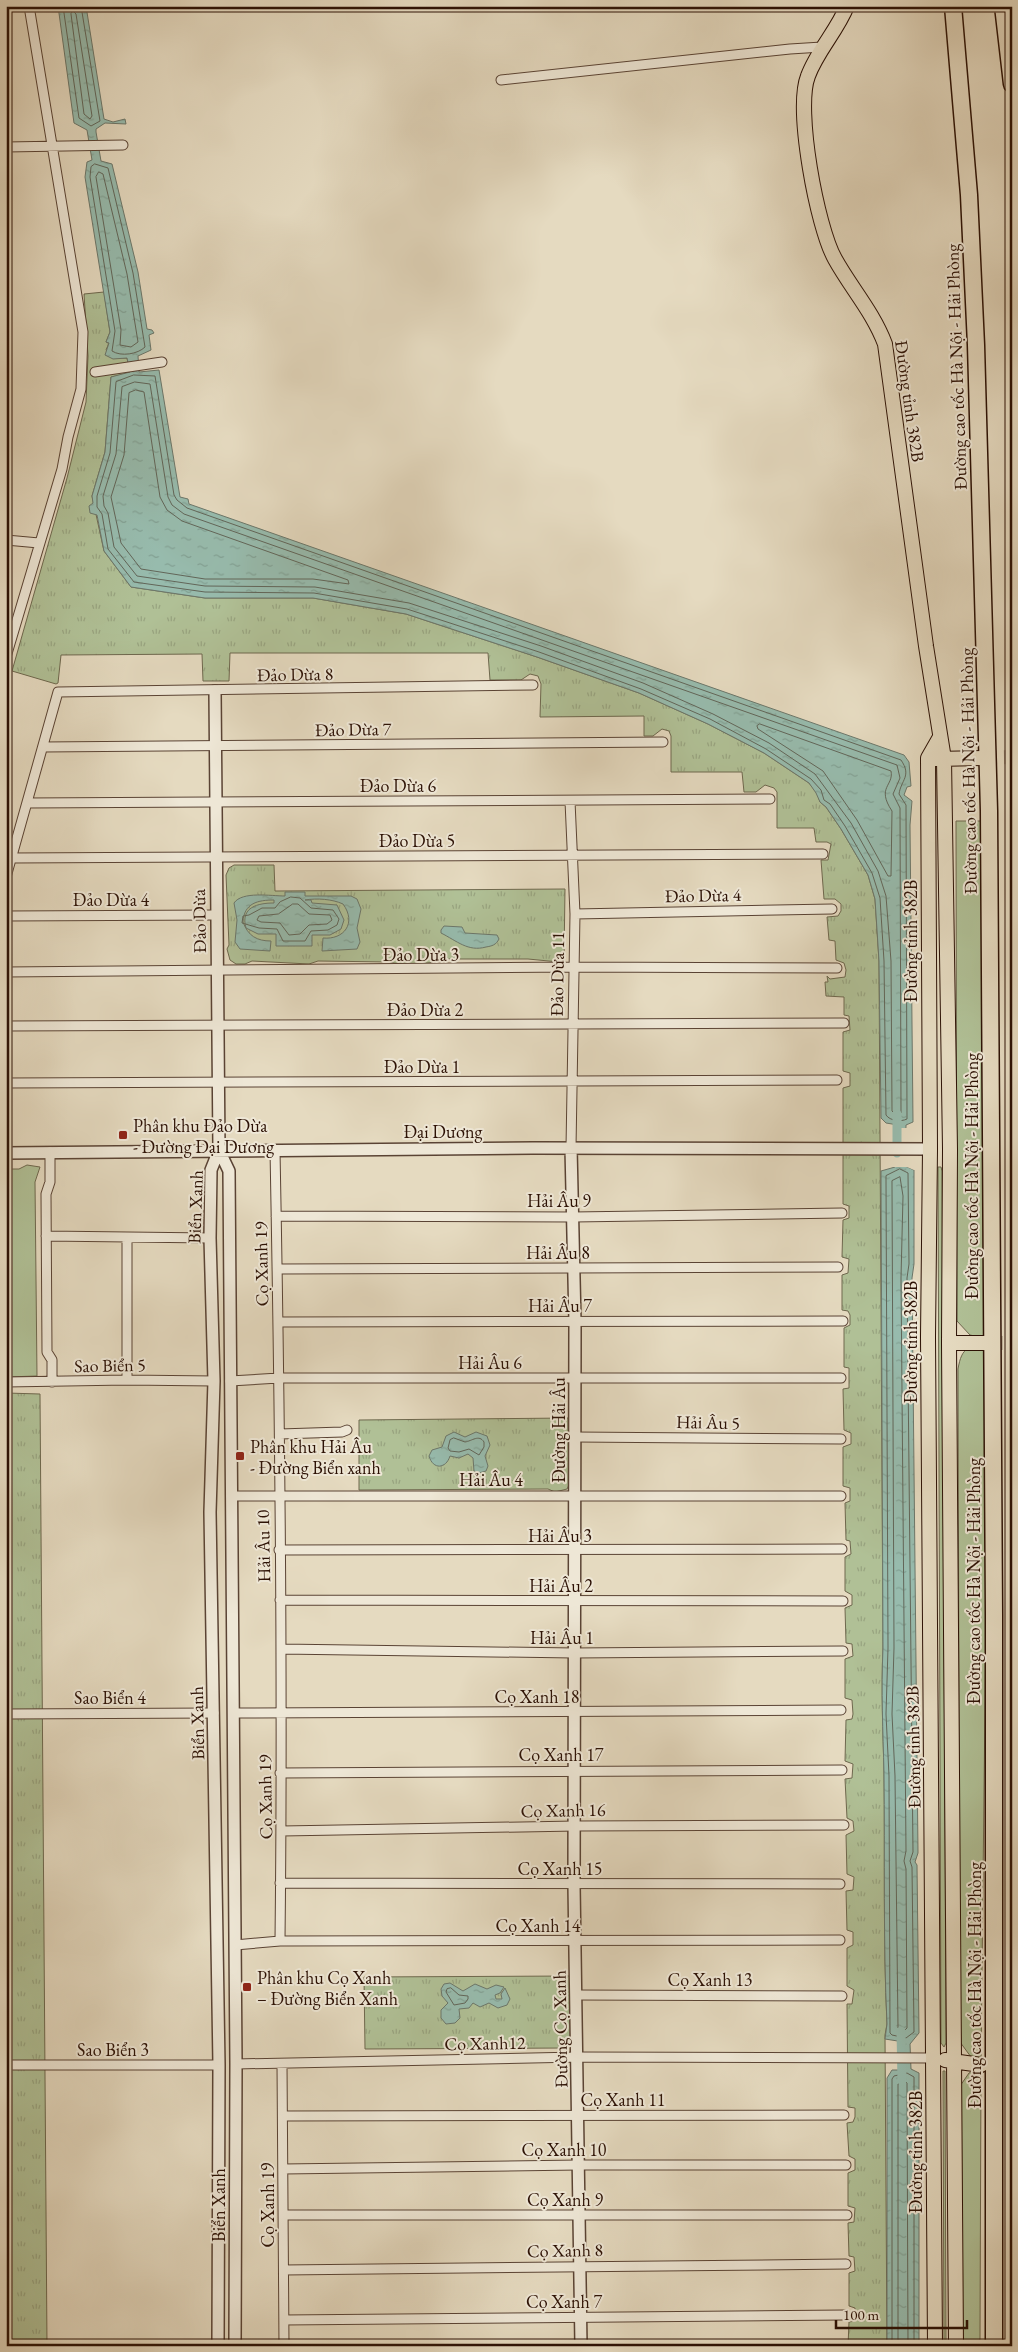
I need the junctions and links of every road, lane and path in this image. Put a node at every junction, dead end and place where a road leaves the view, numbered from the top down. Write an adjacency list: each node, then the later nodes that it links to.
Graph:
1 (29, 6): 10 (street)
2 (847, 6): 5 (main road, Đường tỉnh 382B)
3 (953, 6): 93 (highway, Đường cao tốc Hà Nội - Hải Phòng)
4 (1007, 13): 7 (highway)
5 (822, 47): 6 (street); 18 (main road, Đường tỉnh 382B)
6 (501, 80)
7 (1012, 84)
8 (123, 145): 10 (street)
9 (6, 147): 10 (street)
10 (50, 148): 14 (street)
11 (162, 362): 12 (street)
12 (95, 372)
13 (6, 540): 14 (street)
14 (39, 543): 15 (street)
15 (6, 657)
16 (533, 685): 17 (street, Đảo Dừa 8)
17 (215, 691): 20 (street, Đảo Dừa); 21 (street, Đảo Dừa 8)
18 (940, 737): 22 (main road); 24 (main road, Đường tỉnh 382B)
19 (663, 742): 20 (street, Đảo Dừa 7)
20 (215, 747): 21 (street, Đảo Dừa 7); 27 (street, Đảo Dừa)
21 (43, 748): 28 (street)
22 (928, 758): 24 (main road); 51 (main road, Đường tỉnh 382B)
23 (983, 758): 24 (main road)
24 (944, 759): 52 (main road, Đường tỉnh 382B)
25 (770, 799): 26 (street, Đảo Dừa 6)
26 (570, 800): 27 (street, Đảo Dừa 6); 30 (street, Đảo Dừa 11)
27 (216, 802): 28 (street, Đảo Dừa 6); 31 (street, Đảo Dừa)
28 (27, 803): 32 (street)
29 (823, 854): 30 (street, Đảo Dừa 5)
30 (573, 856): 31 (street, Đảo Dừa 5); 35 (street, Đảo Dừa 11)
31 (216, 857): 32 (street, Đảo Dừa 5); 36 (street, Đảo Dừa)
32 (12, 858): 33 (street)
33 (6, 877)
34 (832, 909): 35 (street, Đảo Dừa 4)
35 (575, 914): 38 (street, Đảo Dừa 11)
36 (216, 915): 37 (street, Đảo Dừa 4); 41 (street, Đảo Dừa)
37 (6, 916)
38 (574, 967): 39 (street, Đảo Dừa 3); 41 (street, Đảo Dừa 3); 44 (street, Đảo Dừa 11)
39 (837, 968)
40 (6, 972): 41 (street, Đảo Dừa 3)
41 (217, 972): 43 (street, Đảo Dừa)
42 (844, 1023): 44 (street, Đảo Dừa 2)
43 (218, 1025): 44 (street, Đảo Dừa 2); 45 (street, Đảo Dừa 2); 49 (street, Đảo Dừa)
44 (572, 1025): 47 (street, Đảo Dừa 11)
45 (6, 1026)
46 (837, 1080): 47 (street, Đảo Dừa 1)
47 (571, 1081): 49 (street, Đảo Dừa 1); 50 (street, Đảo Dừa 11)
48 (6, 1083): 49 (street, Đảo Dừa 1)
49 (218, 1084): 53 (street, Đảo Dừa)
50 (571, 1148): 51 (street, Đại Dương); 54 (street, Đại Dương); 59 (street, Đường Hải Âu)
51 (930, 1149): 52 (main road); 119 (main road, Đường tỉnh 382B)
52 (950, 1149): 70 (main road, Đường tỉnh 382B)
53 (219, 1150): 54 (street, Đại Dương); 55 (street, Đại Dương); 62 (street, Biển Xanh); 78 (street, Biển Xanh)
54 (275, 1150): 58 (street, Cọ Xanh 19)
55 (50, 1152): 56 (street, Đại Dương); 60 (street)
56 (6, 1153)
57 (842, 1212): 59 (street, Hải Âu 9)
58 (276, 1216): 59 (street, Hải Âu 9); 65 (street, Cọ Xanh 19)
59 (573, 1217): 64 (street, Đường Hải Âu)
60 (46, 1236): 61 (street); 77 (street)
61 (127, 1237): 62 (street); 74 (street)
62 (210, 1238): 75 (street, Biển Xanh)
63 (838, 1267): 64 (street, Hải Âu 8)
64 (573, 1268): 65 (street, Hải Âu 8); 68 (street, Đường Hải Âu)
65 (278, 1269): 67 (street, Cọ Xanh 19)
66 (843, 1321): 68 (street, Hải Âu 7)
67 (278, 1322): 68 (street, Hải Âu 7); 71 (street, Cọ Xanh 19)
68 (575, 1322): 72 (street, Đường Hải Âu)
69 (989, 1343): 70 (main road)
70 (949, 1344): 120 (main road, Đường tỉnh 382B)
71 (279, 1378): 72 (street, Hải Âu 6); 78 (street, Hải Âu 6); 80 (street, Hải Âu 10)
72 (575, 1378): 73 (street, Hải Âu 6); 81 (street, Đường Hải Âu)
73 (841, 1378)
74 (127, 1380): 75 (street, Sao Biển 5); 77 (street, Sao Biển 5)
75 (214, 1381): 78 (street); 98 (street, Biển Xanh)
76 (6, 1382): 77 (street, Sao Biển 5)
77 (52, 1382)
78 (230, 1382): 84 (street, Biển Xanh)
79 (347, 1430): 80 (street)
80 (280, 1434): 85 (street, Hải Âu 10)
81 (575, 1437): 82 (street, Hải Âu 5); 83 (street, Đường Hải Âu)
82 (841, 1439)
83 (576, 1495): 85 (street, Hải Âu 4); 86 (street, Hải Âu 4); 89 (street, Đường Hải Âu)
84 (231, 1496): 85 (street, Hải Âu 4); 99 (street, Biển Xanh)
85 (279, 1496): 88 (street, Hải Âu 10)
86 (841, 1496)
87 (842, 1549): 89 (street, Hải Âu 3)
88 (279, 1550): 89 (street, Hải Âu 3); 90 (street, Hải Âu 10)
89 (574, 1551): 92 (street, Đường Hải Âu)
90 (280, 1600): 92 (street, Hải Âu 2); 94 (street, Hải Âu 10)
91 (843, 1601): 92 (street, Hải Âu 2)
92 (575, 1602): 96 (street, Đường Hải Âu)
93 (994, 1615): 147 (highway); 148 (highway, Đường cao tốc Hà Nội - Hải Phòng)
94 (281, 1649): 96 (street, Hải Âu 1); 100 (street, Hải Âu 10)
95 (843, 1651): 96 (street, Hải Âu 1)
96 (574, 1653): 101 (street, Đường Hải Âu)
97 (841, 1710): 101 (street, Cọ Xanh 18)
98 (214, 1713): 99 (street); 102 (street, Sao Biển 4); 124 (street, Biển Xanh)
99 (233, 1713): 100 (street, Cọ Xanh 18); 115 (street, Biển Xanh)
100 (280, 1713): 101 (street, Cọ Xanh 18); 105 (street, Cọ Xanh 19)
101 (574, 1713): 103 (street, Đường Cọ Xanh)
102 (6, 1714)
103 (576, 1770): 104 (street, Cọ Xanh 17); 105 (street, Cọ Xanh 17); 107 (street, Đường Cọ Xanh)
104 (842, 1770)
105 (280, 1773): 108 (street, Cọ Xanh 19)
106 (844, 1825): 107 (street, Cọ Xanh 16)
107 (576, 1826): 108 (street, Cọ Xanh 16); 111 (street, Đường Cọ Xanh)
108 (282, 1831): 109 (street, Cọ Xanh 19)
109 (280, 1883): 111 (street, Cọ Xanh 15); 113 (street, Cọ Xanh 19)
110 (840, 1884): 111 (street, Cọ Xanh 15)
111 (574, 1885): 114 (street, Đường Cọ Xanh)
112 (840, 1940): 114 (street, Cọ Xanh 14)
113 (280, 1941): 114 (street, Cọ Xanh 14); 115 (street, Cọ Xanh 14)
114 (576, 1941): 116 (street, Đường Cọ Xanh)
115 (235, 1945): 121 (street, Biển Xanh)
116 (577, 1995): 117 (street, Cọ Xanh 13); 118 (street, Đường Cọ Xanh)
117 (842, 1996)
118 (578, 2057): 119 (street, Cọ Xanh12); 122 (street, Cọ Xanh12); 126 (street, Đường Cọ Xanh)
119 (934, 2058): 120 (main road); 145 (main road, Đường tỉnh 382B)
120 (953, 2063): 125 (main road); 146 (main road, Đường tỉnh 382B)
121 (236, 2064): 122 (street, Cọ Xanh12); 124 (street); 142 (street, Biển Xanh)
122 (282, 2064): 128 (street, Cọ Xanh 19)
123 (6, 2065): 124 (street, Sao Biển 3)
124 (219, 2065): 141 (street, Biển Xanh)
125 (981, 2065)
126 (578, 2115): 127 (street, Cọ Xanh 11); 128 (street, Cọ Xanh 11); 129 (street, Đường Cọ Xanh)
127 (844, 2115)
128 (283, 2116): 131 (street, Cọ Xanh 19)
129 (579, 2165): 130 (street, Cọ Xanh 10); 131 (street, Cọ Xanh 10); 134 (street, Đường Cọ Xanh)
130 (846, 2165)
131 (283, 2169): 132 (street, Cọ Xanh 19)
132 (283, 2215): 134 (street, Cọ Xanh 9); 137 (street, Cọ Xanh 19)
133 (848, 2215): 134 (street, Cọ Xanh 9)
134 (579, 2216): 136 (street, Đường Cọ Xanh)
135 (846, 2264): 136 (street, Cọ Xanh 8)
136 (580, 2266): 137 (street, Cọ Xanh 8); 139 (street, Đường Cọ Xanh)
137 (284, 2270): 140 (street, Cọ Xanh 19)
138 (844, 2316): 139 (street, Cọ Xanh 7)
139 (581, 2317): 140 (street, Cọ Xanh 7); 144 (street, Đường Cọ Xanh)
140 (284, 2320): 143 (street, Cọ Xanh 19)
141 (218, 2346)
142 (235, 2346)
143 (284, 2346)
144 (581, 2346)
145 (935, 2346)
146 (956, 2346)
147 (985, 2346)
148 (994, 2346)

